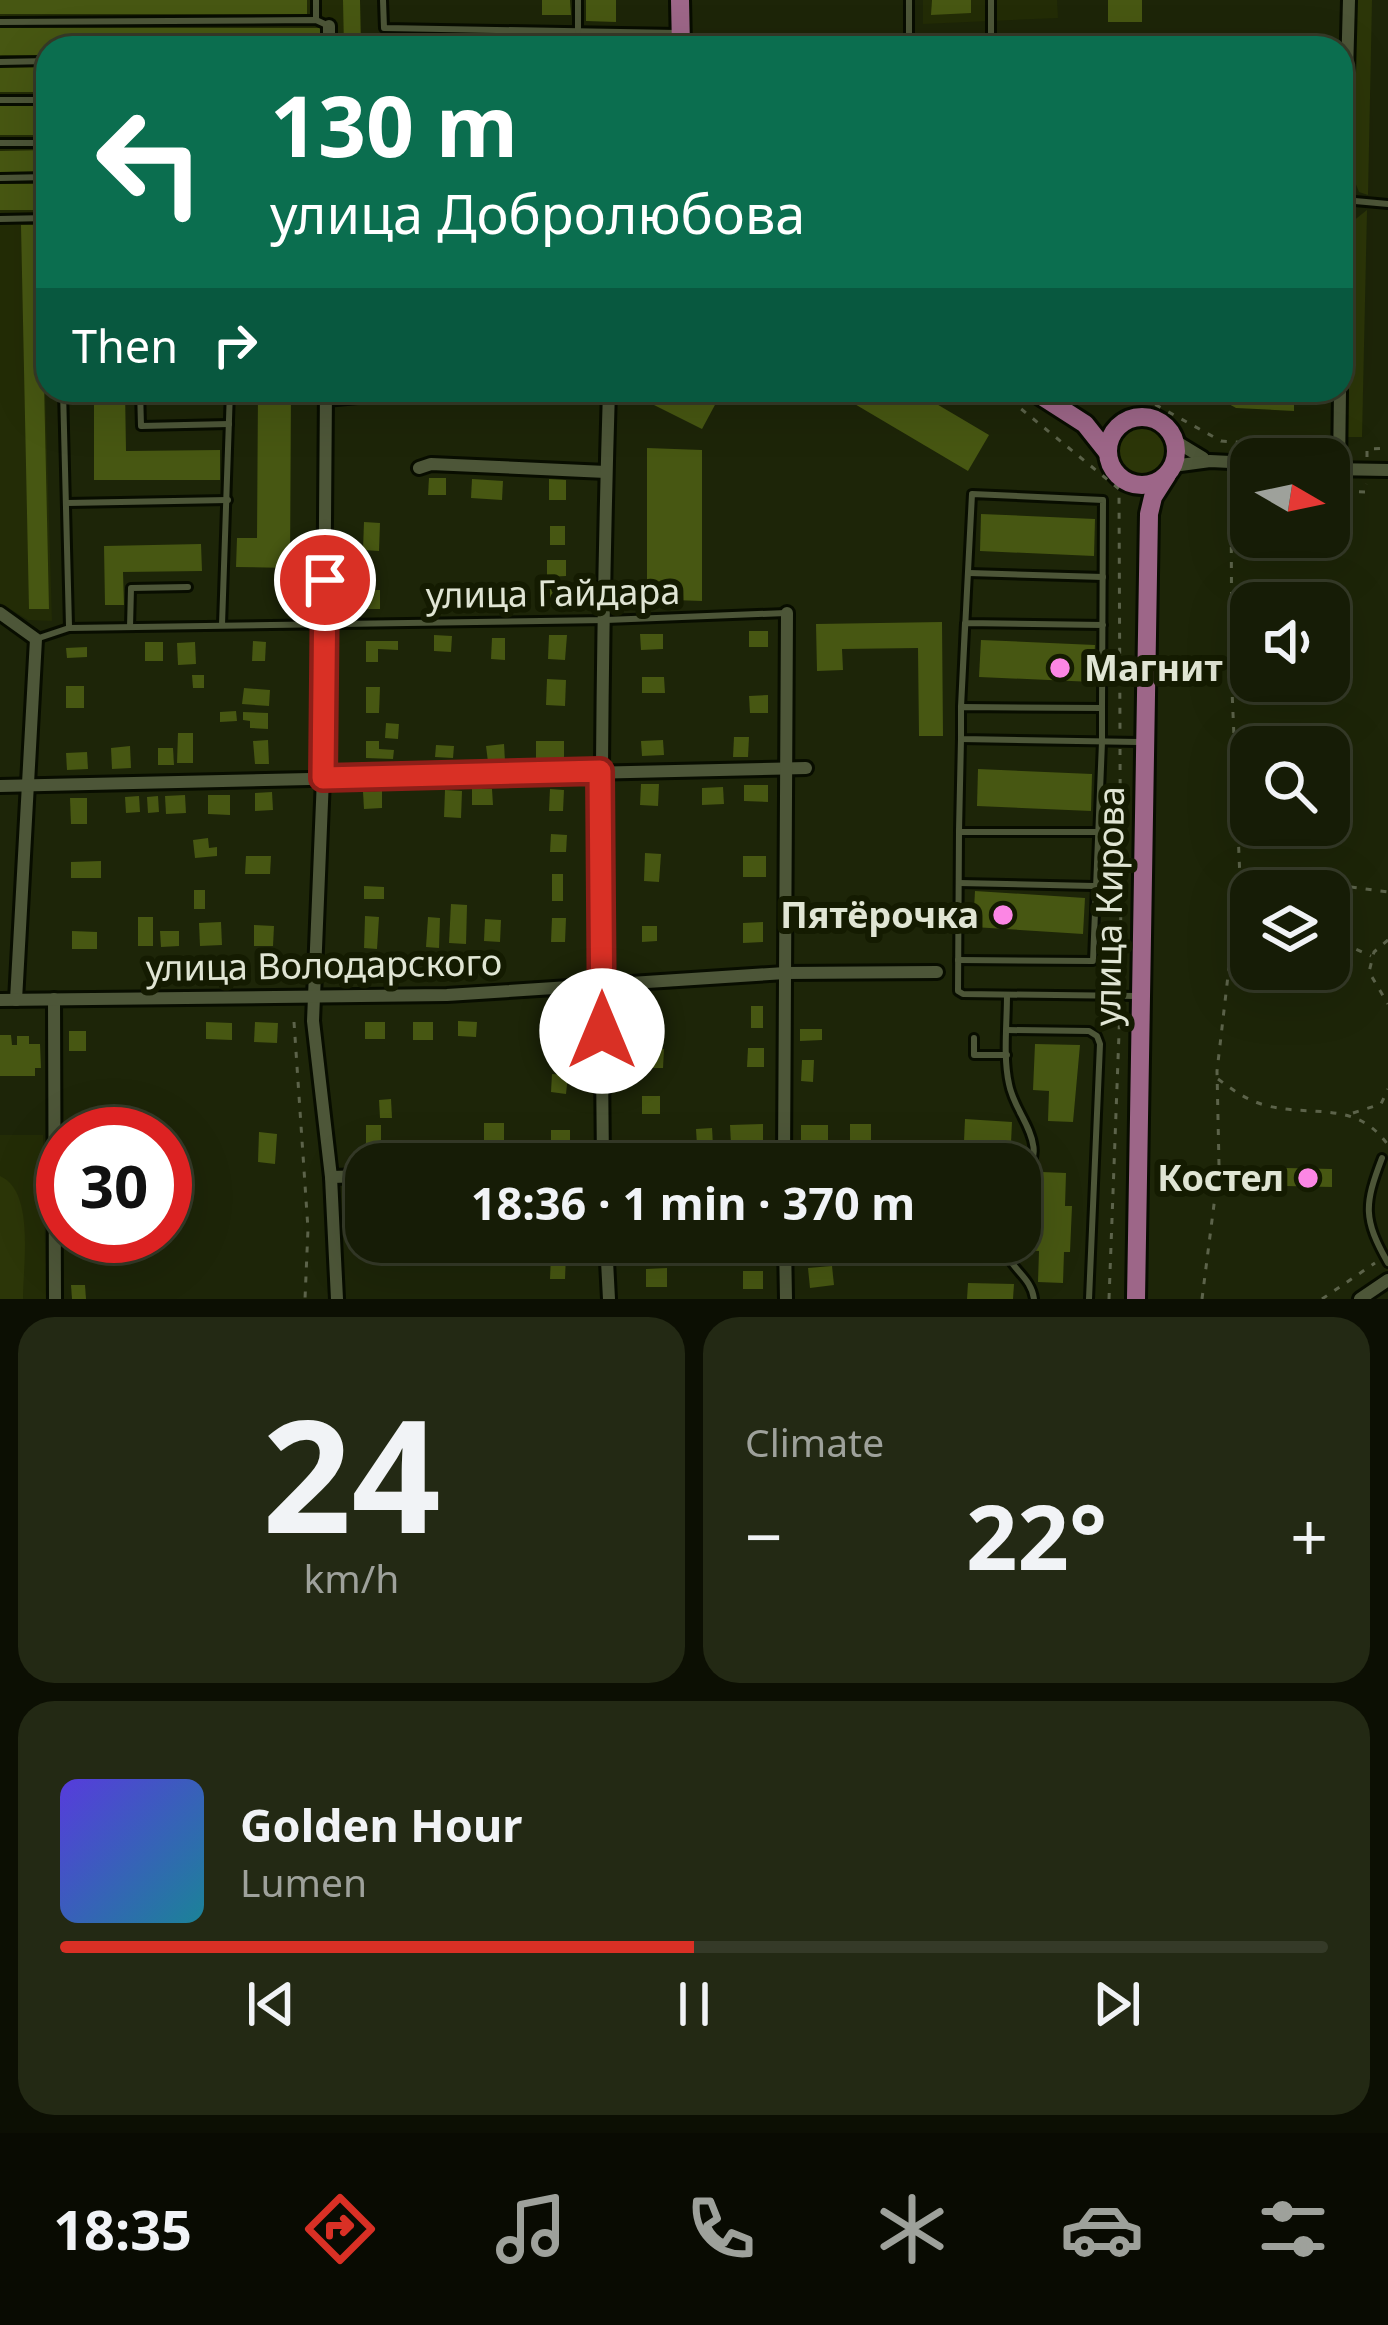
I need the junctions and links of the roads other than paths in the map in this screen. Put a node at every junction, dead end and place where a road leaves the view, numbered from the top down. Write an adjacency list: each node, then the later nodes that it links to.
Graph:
1 (316, 0): 9 (lane)
2 (383, 0): 10 (lane)
3 (578, 0): 10 (lane)
4 (680, 0): 13 (main road)
5 (909, 0): 14 (lane)
6 (991, 0): 15 (lane)
7 (1349, 0): 16 (street)
8 (0, 22): 9 (lane)
9 (322, 23): 11 (street)
10 (578, 30): 12 (lane)
11 (326, 36)
12 (640, 36)
13 (681, 36)
14 (908, 36)
15 (991, 36)
16 (1348, 36)
17 (0, 62): 18 (lane)
18 (36, 62)
19 (0, 100): 20 (lane)
20 (36, 100)
21 (0, 143): 22 (lane)
22 (36, 143)
23 (36, 177): 24 (lane)
24 (0, 178)
25 (1353, 201): 26 (lane)
26 (1388, 204)
27 (0, 218): 28 (lane)
28 (36, 218)
29 (63, 402): 51 (lane)
30 (140, 402): 36 (lane)
31 (230, 402): 36 (lane)
32 (326, 402): 60 (street)
33 (609, 402): 48 (street)
34 (1050, 402): 37 (main road)
35 (1339, 402): 39 (street)
36 (230, 424): 50 (lane)
37 (1084, 424): 38 (main road); 41 (main road)
38 (1121, 424): 40 (main road); 41 (main road)
39 (1336, 438)
40 (1175, 441): 42 (street); 47 (main road)
41 (1108, 453): 49 (main road)
42 (1210, 461): 43 (street); 47 (street)
43 (1230, 462)
44 (418, 468): 48 (street)
45 (1350, 469): 46 (street)
46 (1388, 470)
47 (1170, 471): 49 (main road); 52 (main road)
48 (606, 472): 58 (street)
49 (1133, 484): 52 (main road)
50 (228, 500): 51 (lane); 59 (lane)
51 (67, 503): 63 (lane)
52 (1149, 514): 69 (main road, улица Кирова)
53 (968, 573): 54 (lane); 54 (lane); 65 (lane)
54 (1103, 577): 61 (lane)
55 (188, 587): 62 (lane)
56 (0, 613): 64 (street)
57 (787, 613): 58 (lane, улица Гайдара); 70 (street)
58 (606, 620): 60 (lane, улица Гайдара); 72 (street)
59 (222, 625): 60 (lane, улица Гайдара); 62 (lane, улица Гайдара)
60 (324, 625): 73 (street)
61 (1103, 625): 65 (lane); 66 (lane)
62 (130, 627): 63 (lane, улица Гайдара)
63 (69, 628): 64 (lane, улица Гайдара)
64 (36, 639): 74 (street)
65 (962, 707): 66 (lane); 67 (lane)
66 (1102, 708): 68 (lane)
67 (962, 739): 68 (lane); 76 (lane)
68 (1102, 742): 69 (lane); 77 (lane)
69 (1144, 742): 86 (main road, улица Кирова)
70 (789, 768): 71 (street); 72 (street); 83 (street)
71 (806, 768)
72 (600, 771): 73 (street); 84 (street)
73 (323, 778): 74 (street); 87 (street)
74 (30, 785): 75 (street); 90 (street)
75 (0, 786)
76 (959, 832): 77 (lane); 78 (lane)
77 (1096, 832): 79 (lane)
78 (958, 883): 79 (lane); 80 (lane)
79 (1094, 886): 80 (lane)
80 (958, 960): 82 (lane)
81 (937, 972): 82 (lane); 83 (street, улица Володарского)
82 (958, 972): 85 (lane)
83 (784, 973): 84 (street, улица Володарского); 95 (street)
84 (601, 987): 87 (street, улица Володарского); 94 (street)
85 (1007, 995): 86 (lane); 91 (lane)
86 (1131, 996): 111 (main road, улица Кирова)
87 (315, 998): 88 (street, улица Володарского); 98 (street)
88 (54, 999): 90 (street, улица Володарского); 105 (street)
89 (0, 1000): 90 (street, улица Володарского)
90 (16, 1000)
91 (1007, 1030): 93 (lane); 110 (lane)
92 (974, 1038): 93 (lane)
93 (1008, 1055): 96 (lane)
94 (603, 1143)
95 (784, 1143)
96 (1032, 1143)
97 (1382, 1158): 100 (lane)
98 (331, 1177): 99 (street); 106 (street)
99 (345, 1177)
100 (1386, 1260)
101 (607, 1263): 107 (street)
102 (785, 1263): 108 (street)
103 (1010, 1263): 109 (lane)
104 (1388, 1280): 112 (street)
105 (55, 1299)
106 (337, 1299)
107 (609, 1299)
108 (786, 1299)
109 (1034, 1299)
110 (1089, 1299)
111 (1136, 1299)
112 (1360, 1299)

